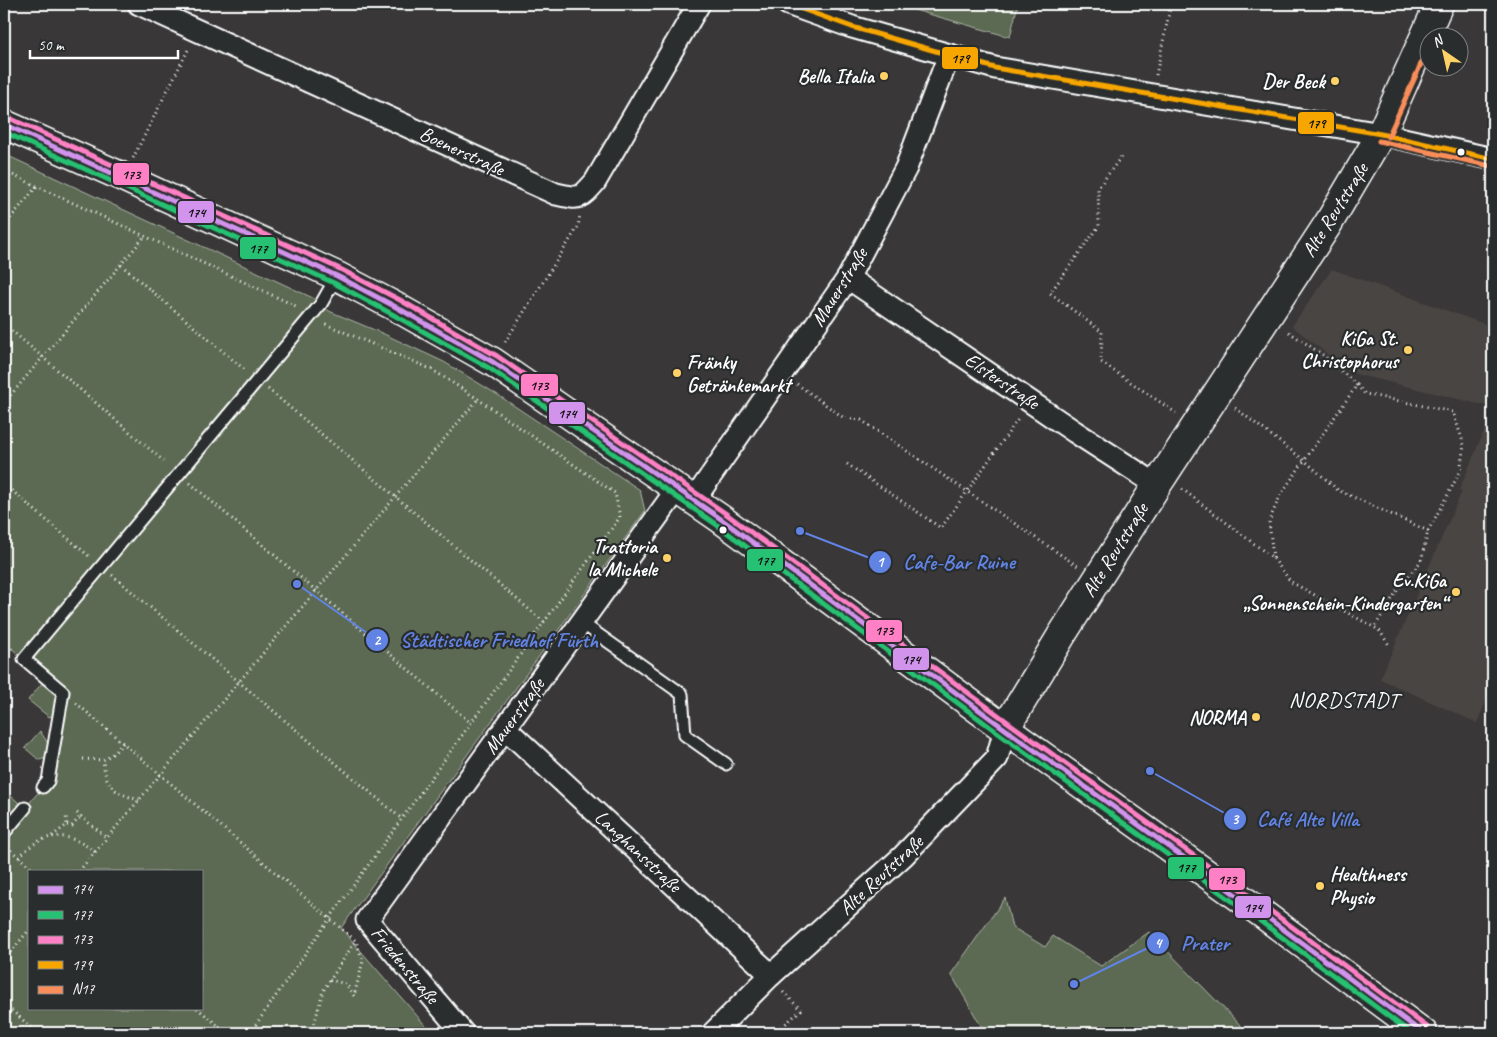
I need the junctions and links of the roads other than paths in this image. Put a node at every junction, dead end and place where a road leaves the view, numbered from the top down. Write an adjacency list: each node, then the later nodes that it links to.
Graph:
1 (139, 4): 2 (street, Boenerstraße)
2 (699, 4)
3 (788, 4): 5 (street)
4 (1439, 4): 7 (main road, Alte Reutstraße)
5 (949, 55): 7 (street); 10 (street, Mauerstraße)
6 (4, 124): 9 (main road)
7 (1381, 134): 8 (street); 11 (main road, Alte Reutstraße)
8 (1493, 159)
9 (337, 276): 12 (main road); 17 (lane)
10 (848, 278): 11 (street, Elsterstraße); 12 (street, Mauerstraße)
11 (1160, 480): 15 (main road, Alte Reutstraße)
12 (686, 494): 13 (street, Mauerstraße); 15 (main road)
13 (582, 622): 14 (street, Mauerstraße); 16 (lane)
14 (505, 728): 20 (street, Mauerstraße); 21 (street, Langhansstraße)
15 (1005, 730): 21 (street, Alte Reutstraße); 24 (main road)
16 (726, 764)
17 (43, 787)
18 (24, 808): 19 (lane)
19 (4, 833)
20 (367, 920): 22 (street, Friedenstraße)
21 (770, 976): 23 (street, Alte Reutstraße)
22 (463, 1033)
23 (713, 1033)
24 (1423, 1033)

